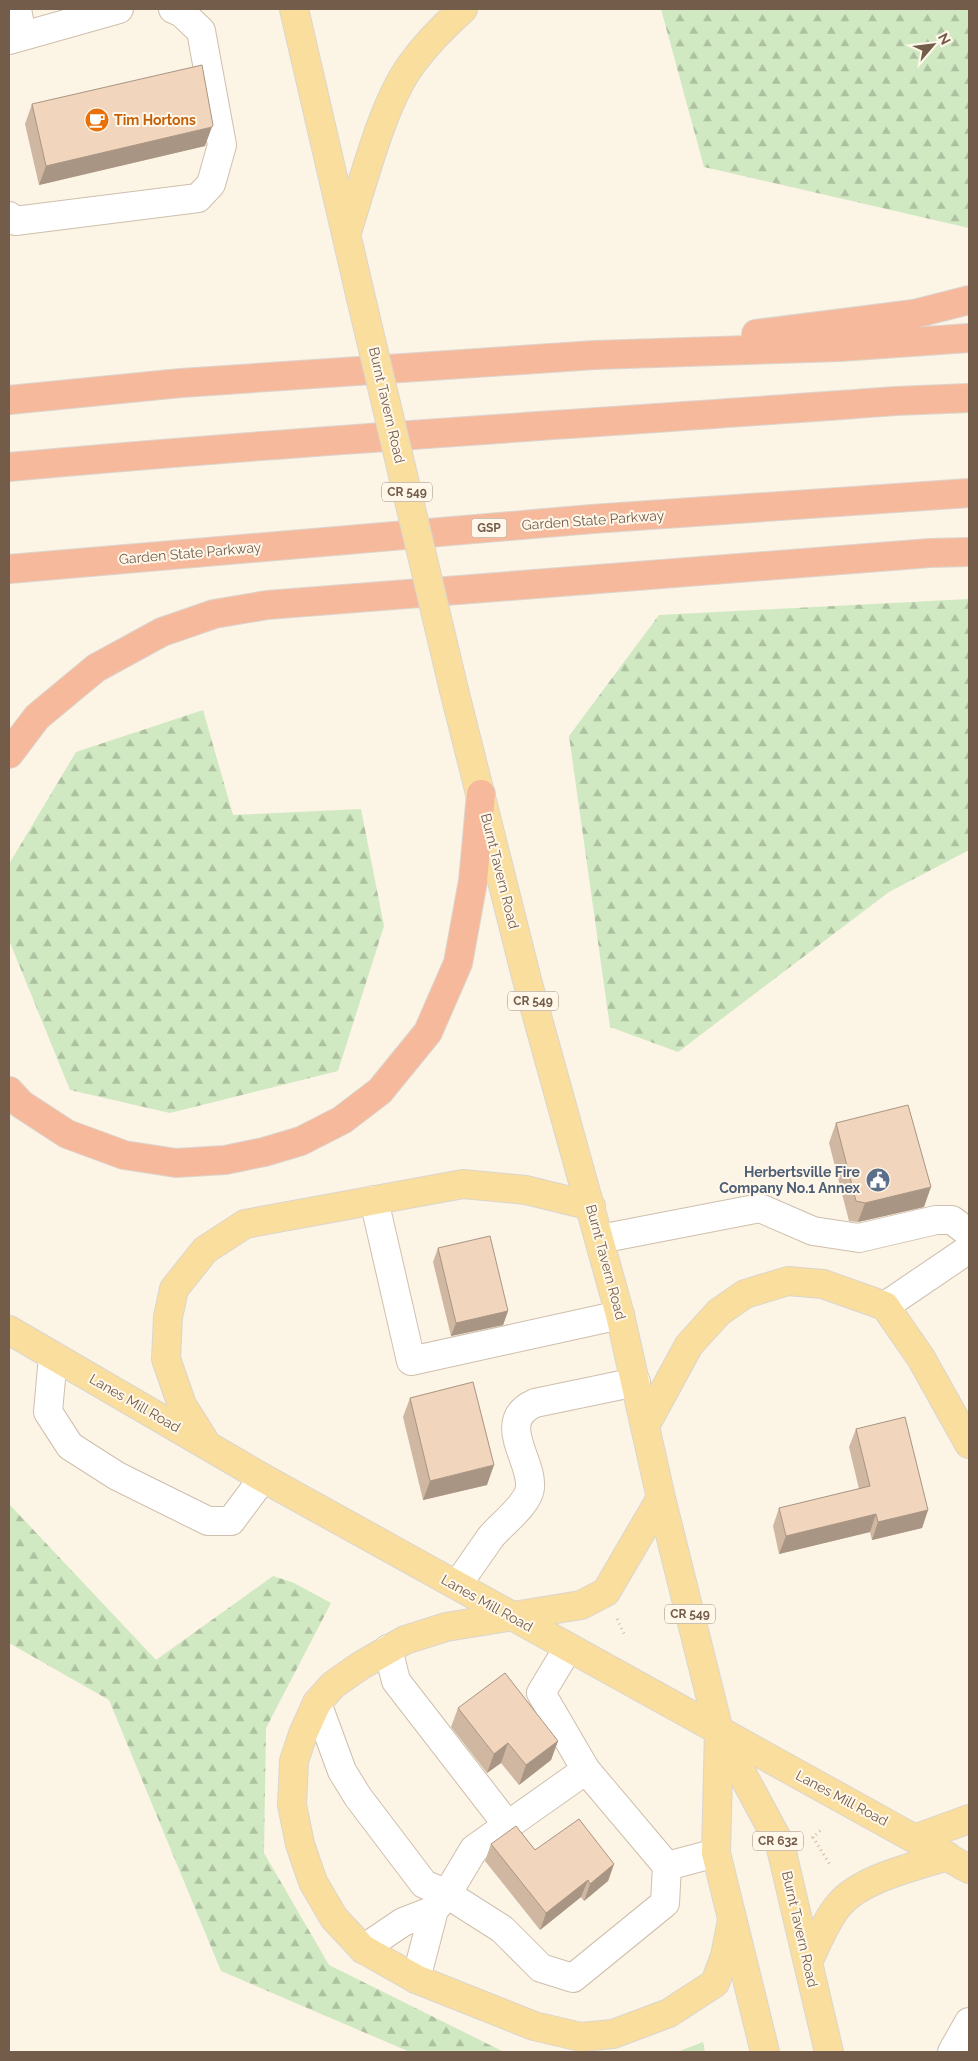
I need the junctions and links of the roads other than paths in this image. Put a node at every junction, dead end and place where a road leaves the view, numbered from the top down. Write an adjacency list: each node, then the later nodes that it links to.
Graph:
1 (17, 9): 7 (lane)
2 (173, 9): 8 (lane)
3 (294, 9): 9 (main road, Burnt Tavern Road / CR 549)
4 (463, 9): 9 (main road)
5 (113, 10): 6 (lane)
6 (63, 17): 7 (lane)
7 (16, 38)
8 (9, 216)
9 (347, 232): 20 (main road, Burnt Tavern Road / CR 549, bridge)
10 (969, 300): 12 (highway)
11 (969, 338): 12 (highway)
12 (595, 355): 14 (highway)
13 (969, 398): 15 (highway)
14 (9, 400)
15 (9, 467)
16 (969, 493): 18 (highway, Garden State Parkway / GSP)
17 (969, 552): 19 (highway)
18 (9, 569)
19 (9, 754)
20 (481, 794): 21 (highway); 23 (main road, Burnt Tavern Road / CR 549)
21 (9, 1091)
22 (374, 1200): 23 (main road); 28 (lane); 33 (main road)
23 (591, 1206): 25 (main road, Burnt Tavern Road / CR 549)
24 (969, 1233): 25 (lane)
25 (600, 1239): 28 (main road, Burnt Tavern Road / CR 549)
26 (969, 1249): 27 (lane)
27 (885, 1306): 32 (main road); 34 (main road)
28 (620, 1315): 31 (main road, Burnt Tavern Road / CR 549)
29 (9, 1330): 30 (main road, Lanes Mill Road)
30 (53, 1356): 33 (main road, Lanes Mill Road); 35 (lane)
31 (636, 1382): 32 (main road, Burnt Tavern Road / CR 549); 37 (lane)
32 (646, 1424): 36 (main road, Burnt Tavern Road / CR 549)
33 (206, 1444): 35 (main road, Lanes Mill Road)
34 (969, 1444)
35 (263, 1478): 37 (main road, Lanes Mill Road)
36 (661, 1498): 38 (main road); 42 (main road, Burnt Tavern Road / CR 549)
37 (457, 1585): 38 (main road, Lanes Mill Road)
38 (512, 1616): 39 (main road, Lanes Mill Road); 40 (main road, CR 549)
39 (568, 1648): 42 (main road, Lanes Mill Road); 43 (lane)
40 (388, 1649): 41 (main road, CR 549); 45 (lane)
41 (317, 1703): 50 (lane); 52 (main road, CR 549)
42 (719, 1731): 46 (main road, Lanes Mill Road); 47 (main road, Burnt Tavern Road / CR 549); 53 (main road, Burnt Tavern Road / CR 632)
43 (586, 1770): 45 (lane); 49 (lane)
44 (969, 1819): 46 (main road)
45 (509, 1826): 50 (lane)
46 (916, 1838): 48 (main road, Lanes Mill Road)
47 (716, 1853): 49 (lane); 51 (main road, Burnt Tavern Road / CR 549)
48 (958, 1863): 53 (main road)
49 (667, 1866): 50 (lane)
50 (440, 1902): 52 (lane); 54 (lane)
51 (732, 1920): 54 (main road, CR 549); 56 (main road, Burnt Tavern Road)
52 (363, 1949): 54 (main road, CR 549)
53 (808, 1962): 57 (main road, Burnt Tavern Road / CR 632)
54 (416, 1979)
55 (969, 2022): 58 (lane)
56 (765, 2052)
57 (829, 2052)
58 (952, 2052)

